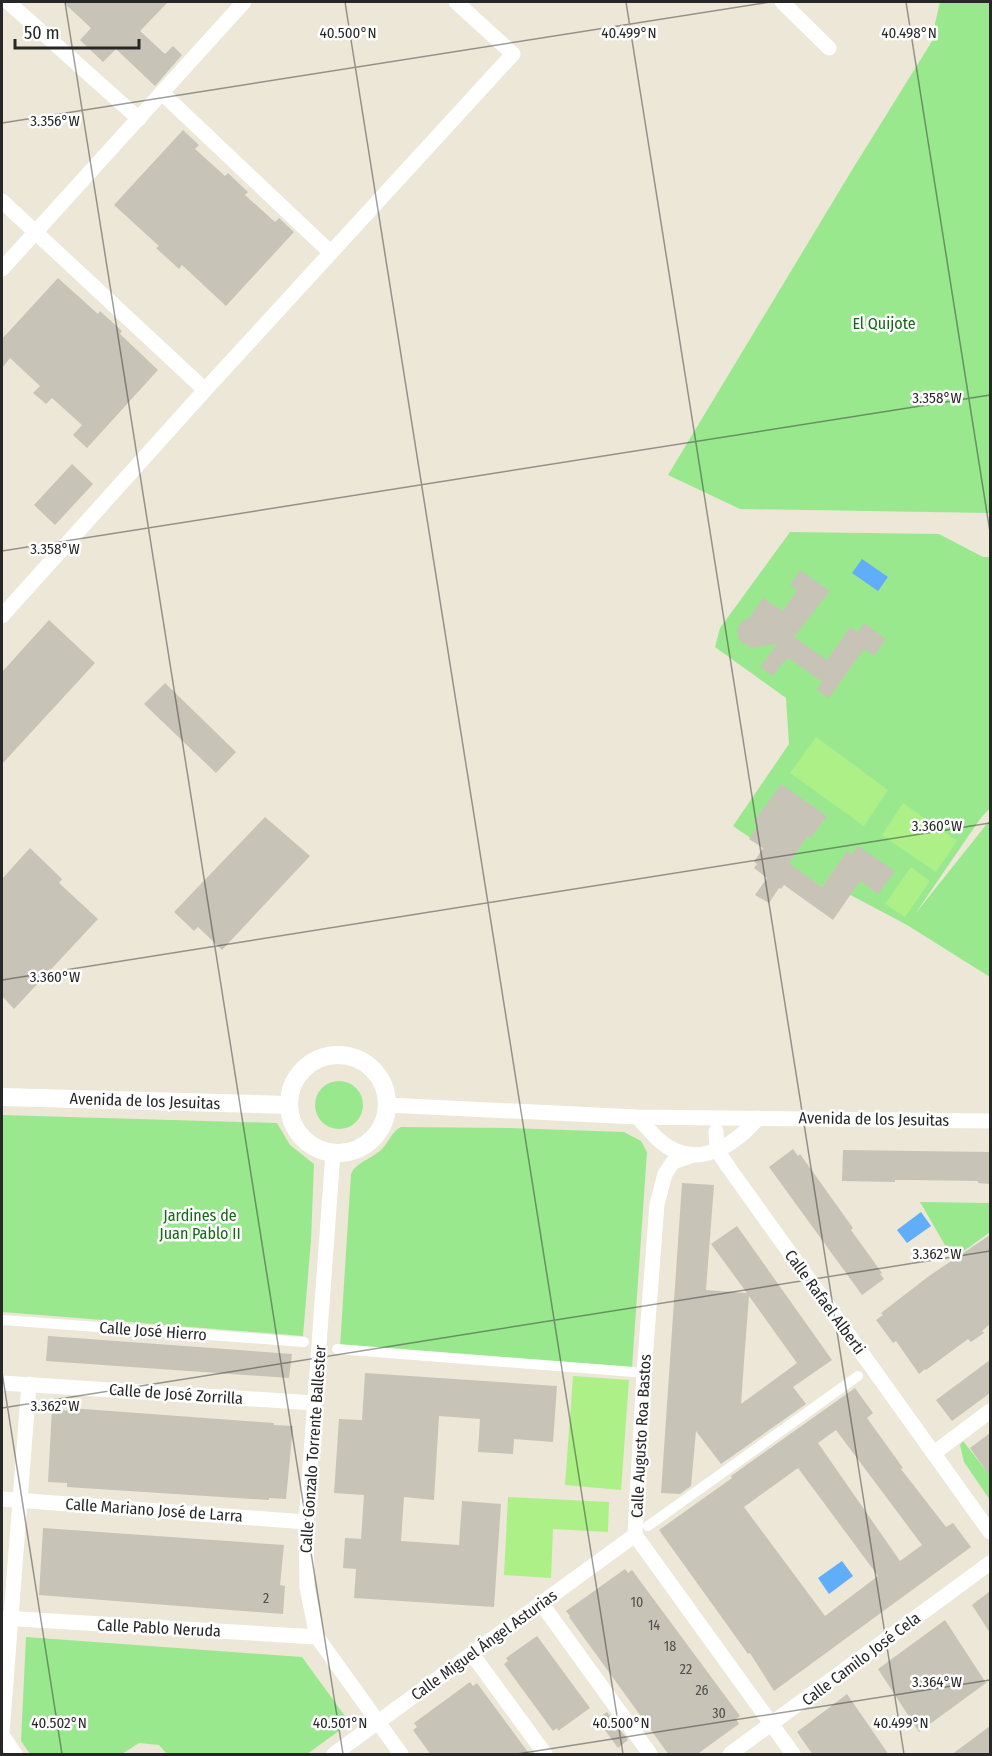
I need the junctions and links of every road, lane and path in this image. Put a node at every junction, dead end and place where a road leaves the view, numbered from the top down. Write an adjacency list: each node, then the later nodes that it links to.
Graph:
1 (8, 2): 7 (street)
2 (244, 2): 6 (street)
3 (456, 2): 10 (street)
4 (782, 2): 5 (street)
5 (828, 48)
6 (162, 93): 7 (street); 10 (street)
7 (139, 119): 9 (street)
8 (2, 201): 9 (street)
9 (35, 232): 11 (street); 12 (street)
10 (331, 253): 12 (street)
11 (2, 269)
12 (205, 390): 13 (street)
13 (2, 616)
14 (2, 1097): 15 (street, Avenida de los Jesuitas)
15 (289, 1105): 16 (street); 21 (street)
16 (387, 1105): 17 (street, Avenida de los Jesuitas); 21 (street)
17 (637, 1117): 20 (street, Avenida de los Jesuitas); 22 (street)
18 (758, 1118): 19 (street, Avenida de los Jesuitas); 20 (street, Avenida de los Jesuitas); 22 (street)
19 (990, 1121)
20 (717, 1124): 22 (street)
21 (333, 1153): 30 (street, Calle Gonzalo Torrente Ballester)
22 (705, 1153): 32 (street, Calle Rafael Alberti); 36 (street, Calle Augusto Roa Bastos)
23 (2, 1320): 24 (street, Calle José Hierro)
24 (304, 1342)
25 (337, 1349): 26 (street)
26 (634, 1372)
27 (858, 1376): 36 (street, Calle Miguel Ángel Asturias)
28 (2, 1383): 29 (street, Calle de José Zorrilla)
29 (29, 1384): 30 (street, Calle de José Zorrilla); 34 (street)
30 (315, 1403): 35 (street, Calle Gonzalo Torrente Ballester)
31 (990, 1411): 32 (street)
32 (934, 1453): 37 (street, Calle Rafael Alberti)
33 (2, 1499): 34 (street, Calle Mariano José de Larra)
34 (19, 1500): 35 (street, Calle Mariano José de Larra); 40 (street)
35 (306, 1522): 41 (street, Calle Gonzalo Torrente Ballester)
36 (641, 1531): 39 (street, Calle Miguel Ángel Asturias); 44 (street, Calle Augusto Roa Bastos)
37 (990, 1532)
38 (990, 1563): 44 (street, Calle Camilo José Cela)
39 (541, 1603): 42 (street, Calle Miguel Ángel Asturias); 50 (street)
40 (6, 1618): 41 (street, Calle Pablo Neruda); 45 (street)
41 (317, 1637): 43 (street, Calle Gonzalo Torrente Ballester)
42 (472, 1654): 43 (street, Calle Miguel Ángel Asturias); 49 (street)
43 (378, 1722): 47 (street, Calle Miguel Ángel Asturias); 48 (street, Calle Gonzalo Torrente Ballester)
44 (772, 1725): 51 (street, Calle Camilo José Cela); 52 (street, Calle Augusto Roa Bastos)
45 (2, 1734): 46 (street)
46 (15, 1755)
47 (334, 1755)
48 (401, 1755)
49 (545, 1755)
50 (650, 1755)
51 (730, 1755)
52 (793, 1755)

